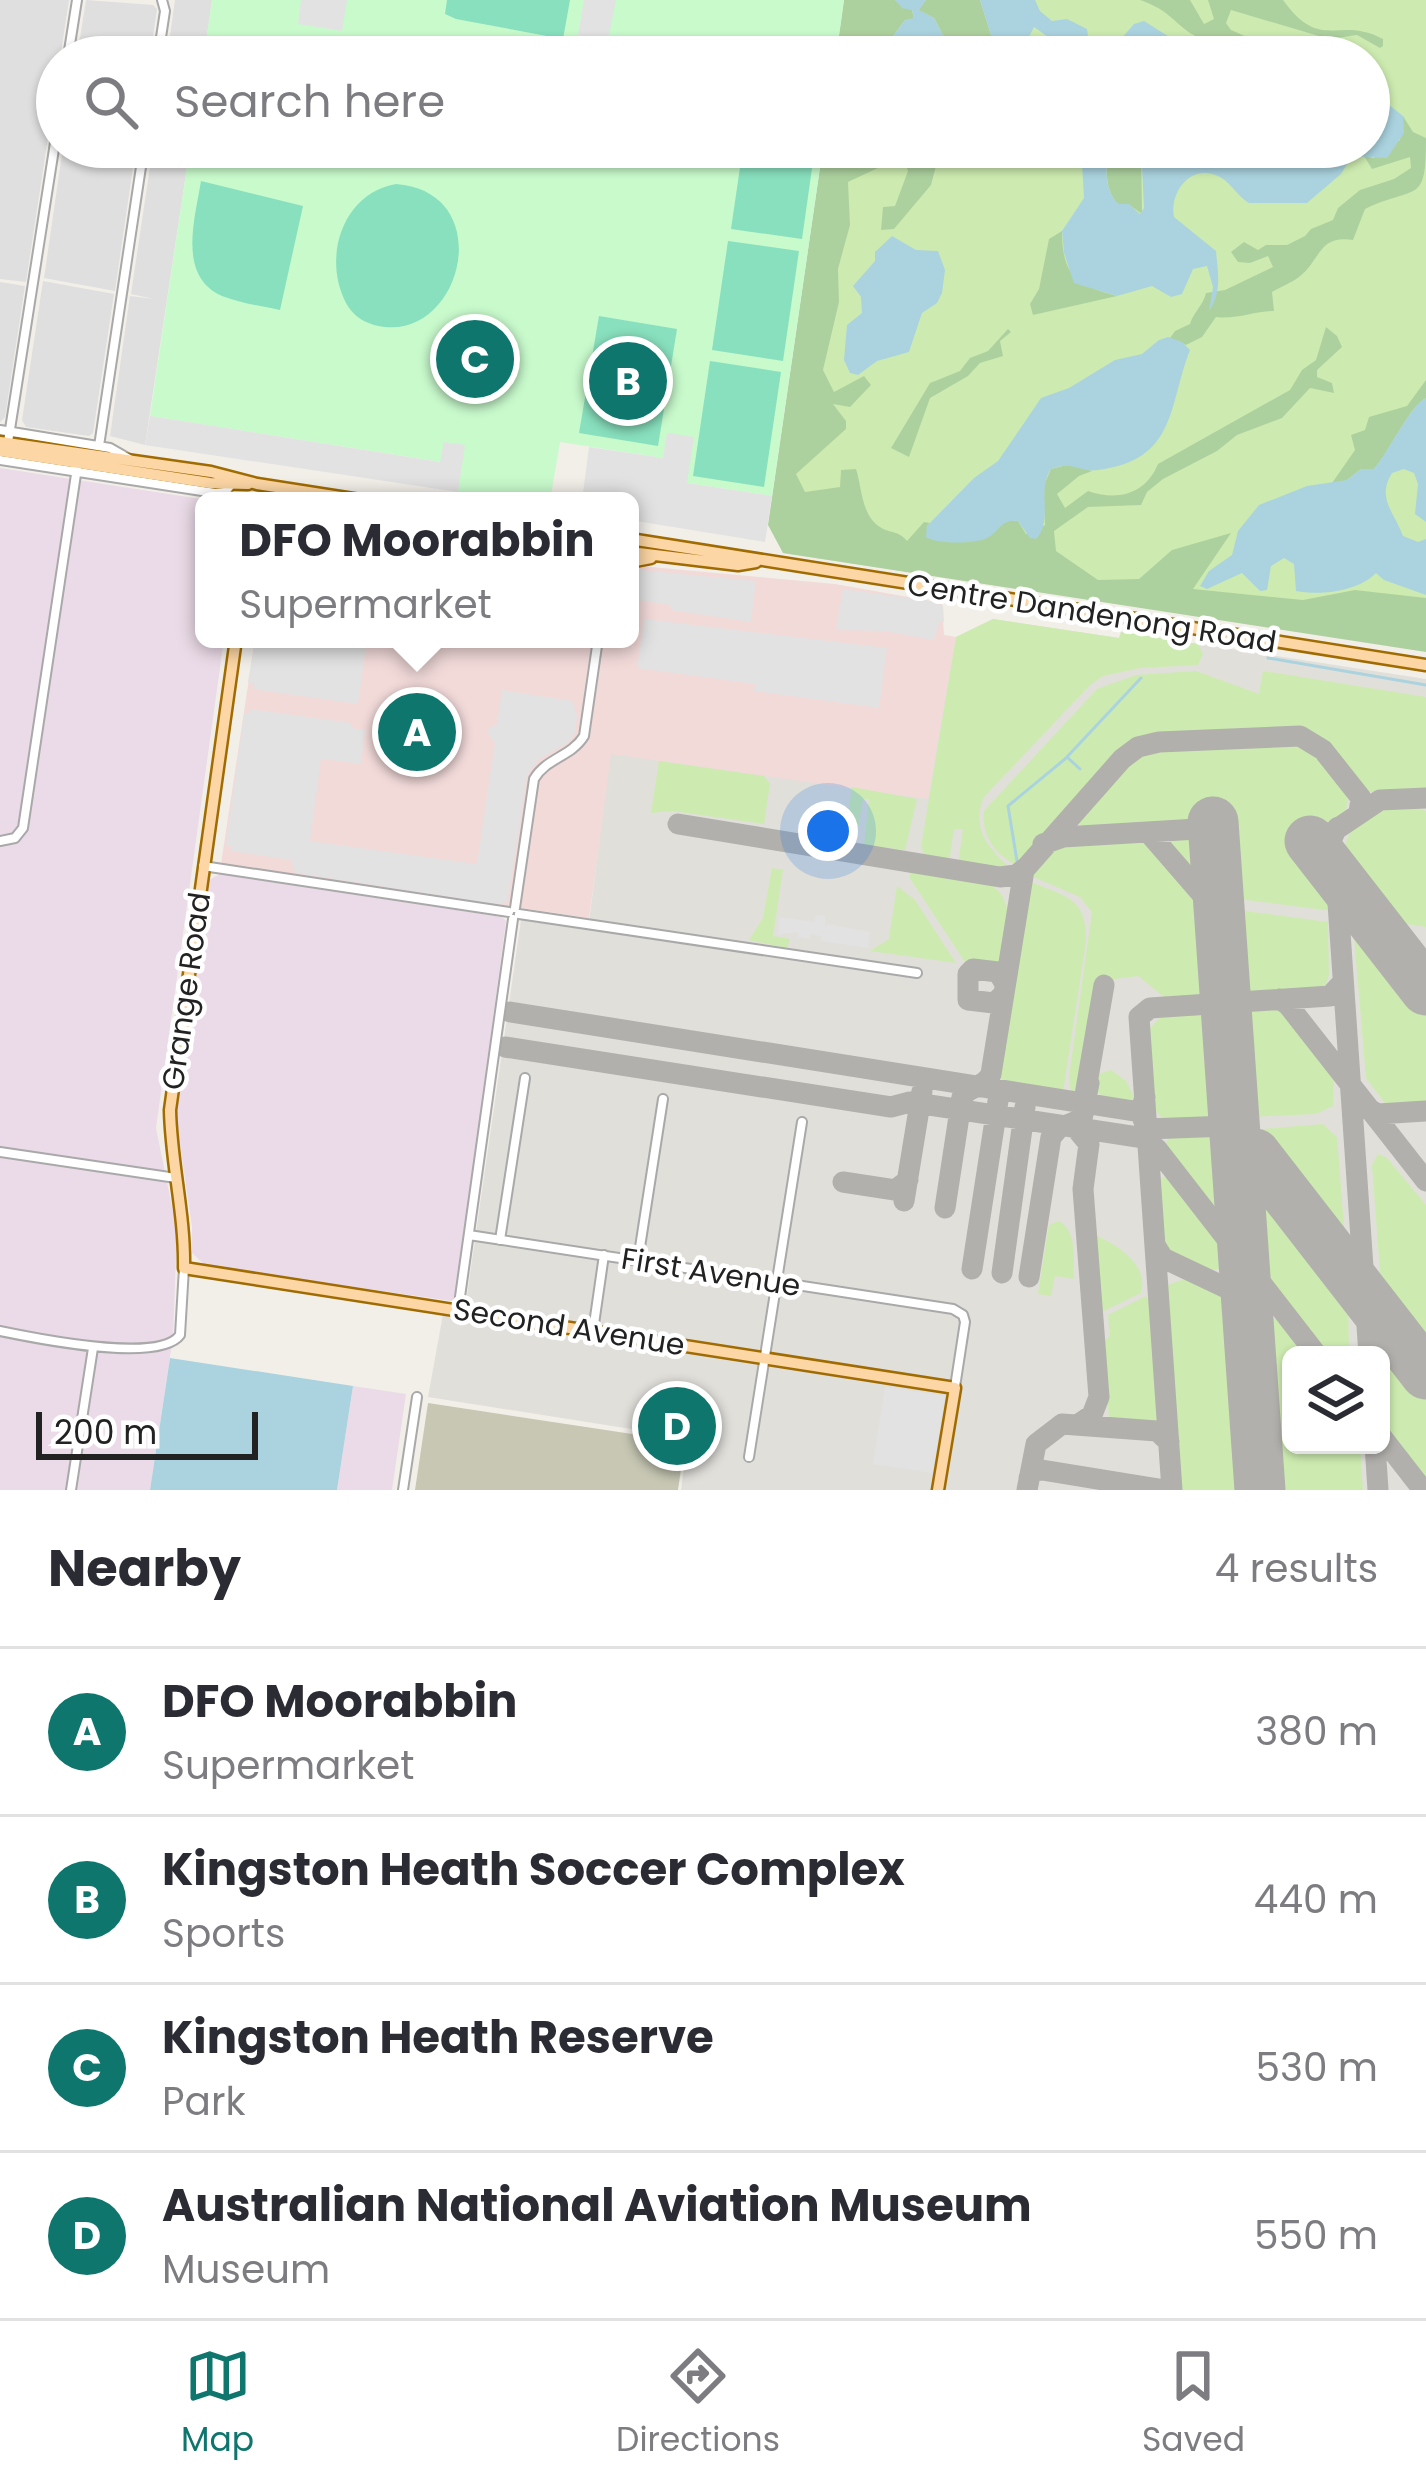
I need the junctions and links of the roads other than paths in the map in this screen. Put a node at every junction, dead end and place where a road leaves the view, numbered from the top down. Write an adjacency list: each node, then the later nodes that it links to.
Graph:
1 (76, 0): 3 (street)
2 (162, 0): 4 (street)
3 (71, 36)
4 (161, 36)
5 (50, 168): 7 (street)
6 (141, 168): 8 (street)
7 (3, 443): 8 (street); 10 (main road); 10 (street)
8 (99, 446): 9 (street)
9 (132, 462): 10 (main road); 11 (main road)
10 (78, 463): 11 (main road); 22 (street)
11 (257, 484): 12 (main road); 13 (main road)
12 (256, 492)
13 (308, 492)
14 (639, 540): 18 (main road, Centre Dandenong Road)
15 (639, 553): 16 (main road, Centre Dandenong Road)
16 (660, 556): 17 (main road); 18 (main road, Centre Dandenong Road)
17 (639, 560)
18 (759, 562): 21 (main road, Centre Dandenong Road)
19 (235, 648): 23 (main road, Grange Road)
20 (597, 648): 24 (street)
21 (1426, 665)
22 (0, 841)
23 (203, 866): 24 (street); 30 (main road, Grange Road)
24 (514, 913): 25 (street); 31 (street)
25 (917, 973)
26 (525, 1078): 32 (street)
27 (663, 1099): 34 (street)
28 (802, 1122): 36 (street)
29 (0, 1152): 30 (street)
30 (176, 1178): 35 (main road, Grange Road)
31 (470, 1235): 32 (street, First Avenue); 37 (street)
32 (500, 1240): 33 (street, First Avenue)
33 (604, 1255): 34 (street, First Avenue); 39 (street)
34 (638, 1260): 36 (street, First Avenue)
35 (184, 1268): 37 (main road, Second Avenue); 40 (street, Grange Road)
36 (774, 1282): 41 (street); 42 (street, First Avenue)
37 (458, 1310): 39 (main road, Second Avenue)
38 (0, 1331): 40 (street)
39 (593, 1331): 41 (main road, Second Avenue)
40 (93, 1348): 45 (street)
41 (764, 1357): 42 (main road, Second Avenue); 44 (street)
42 (955, 1388): 47 (main road)
43 (417, 1397): 46 (street)
44 (749, 1457)
45 (70, 1490)
46 (404, 1490)
47 (938, 1490)

